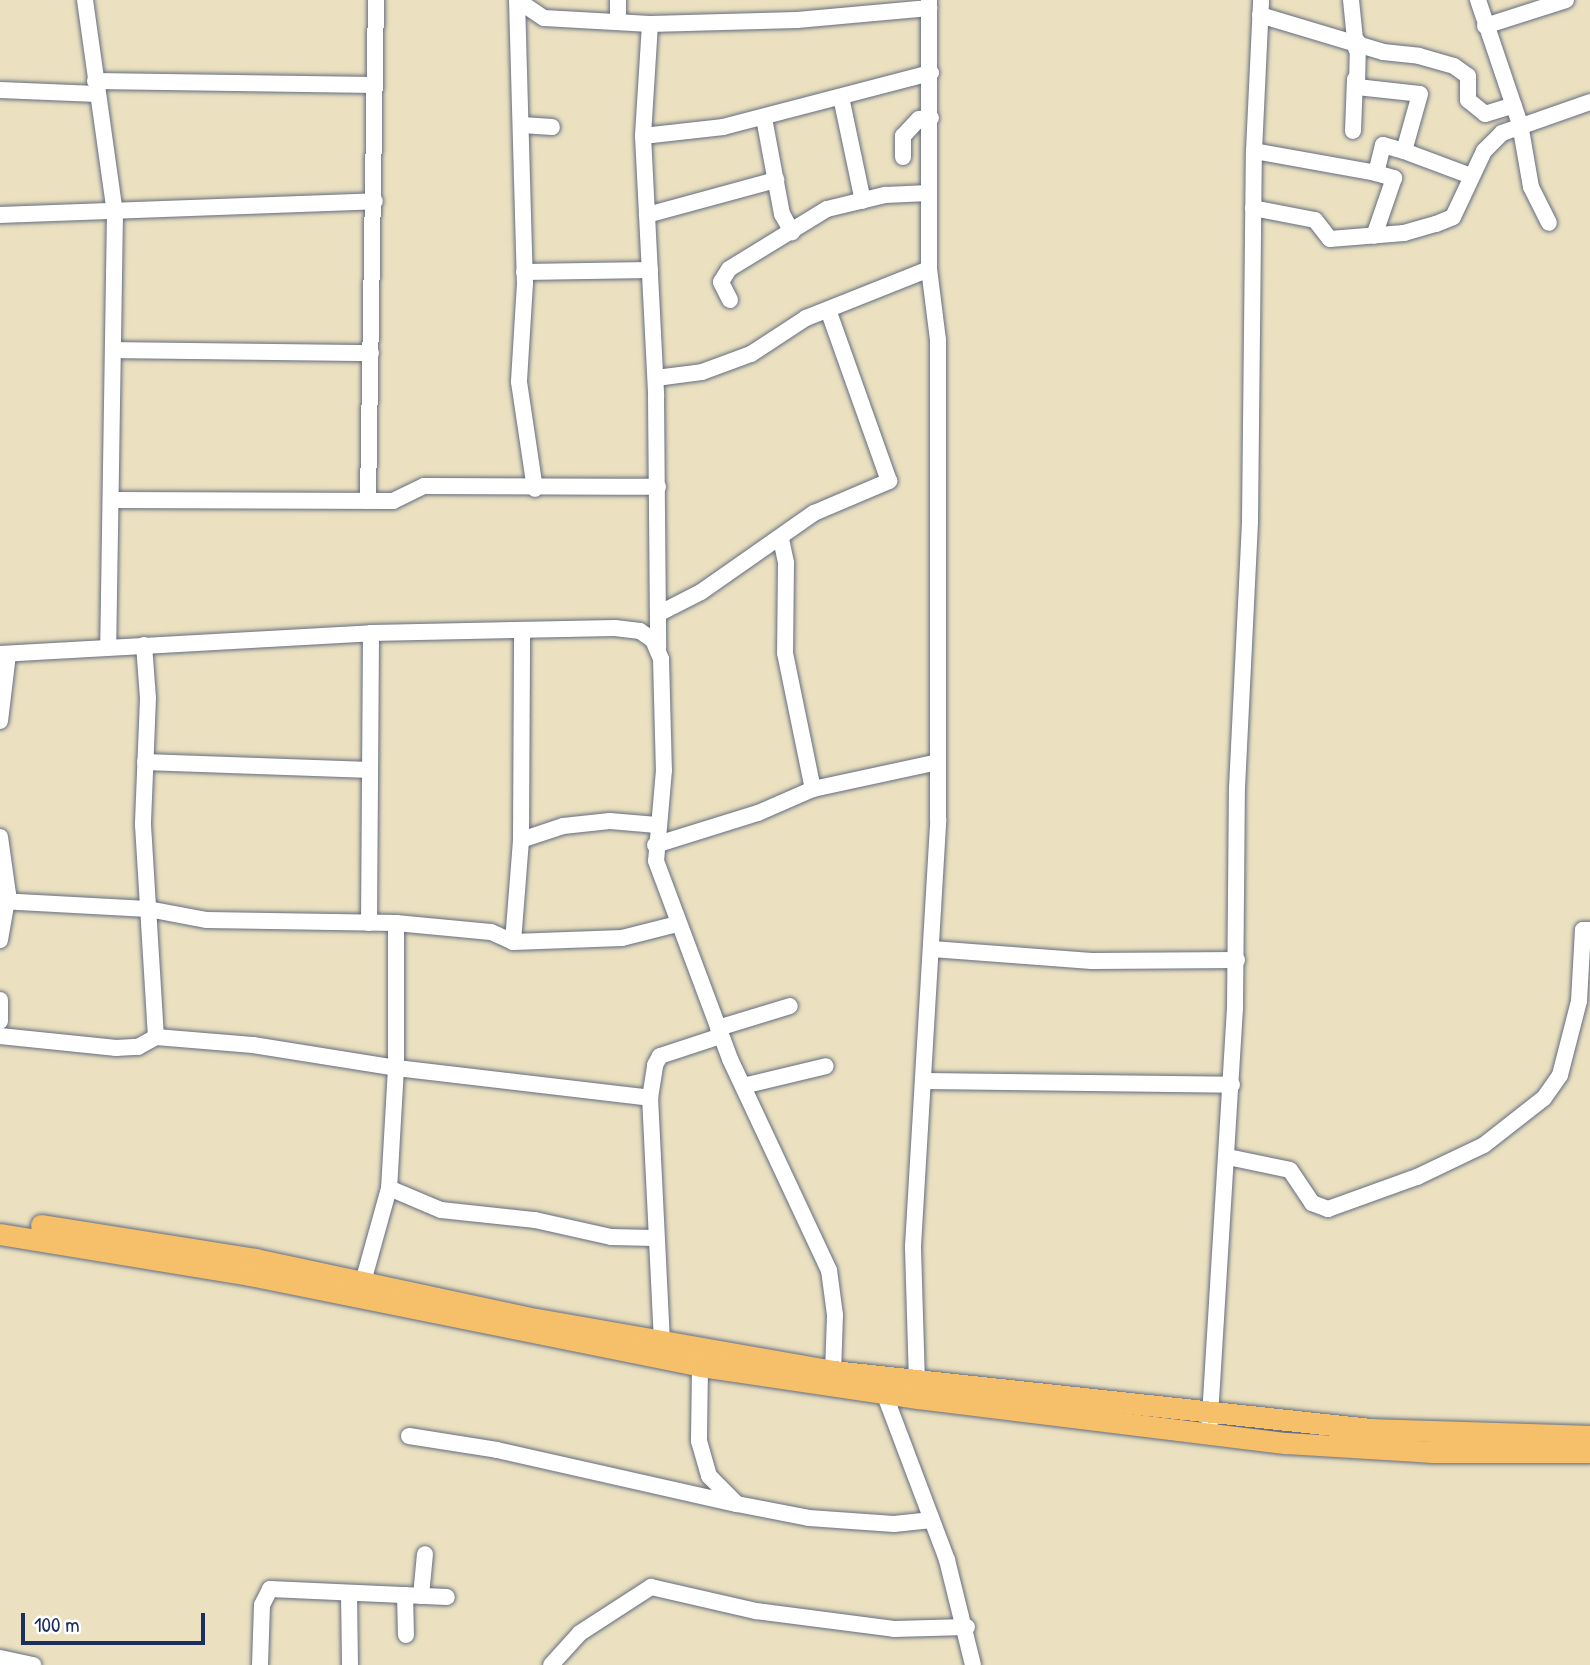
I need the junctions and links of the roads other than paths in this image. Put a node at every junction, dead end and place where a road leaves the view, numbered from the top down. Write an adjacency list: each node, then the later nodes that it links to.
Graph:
1 (85, 0): 16 (street)
2 (376, 0): 15 (street)
3 (517, 0): 10 (street); 24 (street)
4 (618, 0): 10 (street)
5 (1351, 0): 13 (street)
6 (1478, 0): 12 (street)
7 (1566, 0): 12 (street)
8 (929, 4): 11 (street); 14 (street)
9 (1261, 7): 13 (street); 28 (street)
10 (618, 20): 11 (street)
11 (650, 24): 27 (street)
12 (1485, 26): 20 (street)
13 (1357, 42): 20 (street); 26 (street); 29 (street)
14 (932, 73): 18 (street); 22 (street)
15 (374, 85): 16 (street); 35 (street)
16 (96, 87): 17 (street); 38 (street)
17 (0, 90)
18 (841, 97): 21 (street); 36 (street)
19 (1590, 102): 23 (street)
20 (1514, 105): 23 (street)
21 (764, 118): 27 (street); 33 (street)
22 (931, 118): 30 (street); 34 (street)
23 (1520, 124): 32 (street); 41 (street)
24 (522, 125): 25 (street); 46 (street)
25 (551, 127)
26 (1353, 131)
27 (643, 136): 40 (street)
28 (1254, 151): 31 (street); 37 (street)
29 (1404, 151): 31 (street); 32 (street)
30 (903, 157)
31 (1376, 173): 43 (street)
32 (1471, 176): 43 (street)
33 (776, 180): 40 (street); 42 (street)
34 (929, 193): 36 (street); 44 (street)
35 (374, 201): 38 (street); 50 (street)
36 (863, 201): 42 (street)
37 (1253, 208): 43 (street); 82 (street)
38 (115, 213): 39 (street); 49 (street)
39 (0, 215)
40 (648, 215): 45 (street)
41 (1549, 223)
42 (792, 232): 47 (street)
43 (1374, 236)
44 (929, 269): 48 (street); 66 (street)
45 (650, 270): 46 (street); 51 (street)
46 (524, 272): 53 (street)
47 (730, 300)
48 (828, 310): 51 (street); 56 (street)
49 (115, 350): 50 (street); 54 (street)
50 (371, 353): 55 (street)
51 (656, 378): 52 (street)
52 (658, 487): 53 (street); 57 (street)
53 (536, 489): 55 (street)
54 (113, 500): 55 (street); 61 (street)
55 (368, 501)
56 (781, 539): 57 (street); 68 (street)
57 (658, 614): 62 (street)
58 (522, 631): 59 (street); 62 (street); 71 (street)
59 (371, 634): 60 (street); 67 (street)
60 (144, 645): 61 (street); 65 (street)
61 (107, 647): 63 (street)
62 (658, 648): 69 (street)
63 (4, 654): 64 (street)
64 (0, 721)
65 (145, 762): 67 (street); 74 (street)
66 (938, 762): 68 (street); 81 (street)
67 (370, 770): 75 (street)
68 (813, 789): 72 (street)
69 (657, 825): 71 (street); 72 (street)
70 (0, 837): 73 (street)
71 (521, 840): 80 (street)
72 (655, 845): 77 (street)
73 (3, 900): 74 (street); 79 (street)
74 (148, 909): 75 (street); 88 (street)
75 (369, 923): 76 (street)
76 (396, 923): 80 (street); 90 (street)
77 (677, 923): 80 (street); 86 (street)
78 (1590, 930): 95 (street)
79 (0, 940)
80 (513, 942)
81 (932, 949): 82 (street); 91 (street)
82 (1237, 960): 92 (street)
83 (0, 1000): 85 (street)
84 (790, 1006): 86 (street)
85 (0, 1021)
86 (720, 1032): 93 (street); 94 (street)
87 (0, 1036): 88 (street)
88 (156, 1037): 90 (street)
89 (826, 1066): 93 (street)
90 (396, 1068): 94 (street); 96 (street)
91 (925, 1081): 92 (street); 104 (street)
92 (1232, 1085): 95 (street)
93 (743, 1086): 103 (street)
94 (650, 1098): 99 (street)
95 (1228, 1157): 106 (street)
96 (389, 1188): 99 (street); 100 (street)
97 (0, 1219): 100 (main road)
98 (0, 1234): 102 (main road)
99 (654, 1238): 101 (street)
100 (363, 1282): 101 (main road)
101 (662, 1342): 103 (main road)
102 (700, 1366): 105 (main road); 111 (street)
103 (833, 1371): 104 (main road)
104 (917, 1382): 106 (main road)
105 (884, 1393): 107 (main road); 112 (street)
106 (1210, 1411): 107 (street); 109 (main road)
107 (1209, 1433): 110 (main road)
108 (410, 1436): 111 (street)
109 (1590, 1436)
110 (1590, 1452)
111 (737, 1504): 112 (street)
112 (932, 1520): 117 (street)
113 (425, 1554): 115 (street)
114 (349, 1593): 115 (street); 122 (street); 123 (street)
115 (413, 1596): 116 (street); 118 (street)
116 (447, 1597)
117 (967, 1627): 124 (street); 125 (street)
118 (405, 1636)
119 (0, 1658): 120 (street); 121 (street)
120 (1, 1665)
121 (33, 1665)
122 (260, 1665)
123 (350, 1665)
124 (551, 1665)
125 (973, 1665)

